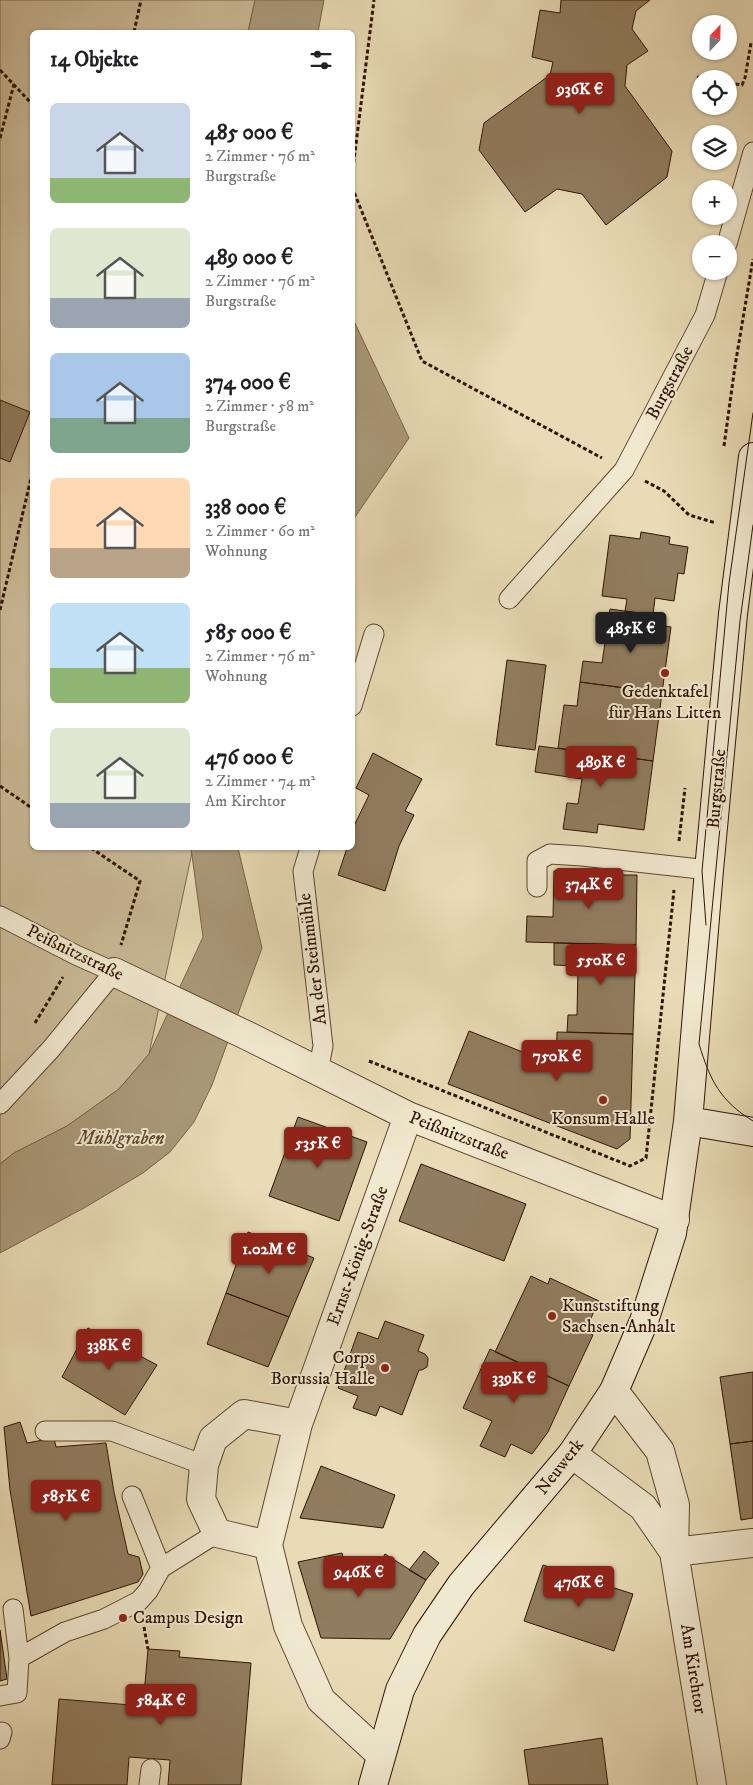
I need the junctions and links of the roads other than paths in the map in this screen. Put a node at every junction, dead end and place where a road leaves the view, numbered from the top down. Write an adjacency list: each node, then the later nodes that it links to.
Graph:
1 (753, 152): 2 (lane)
2 (730, 235)
3 (715, 280): 5 (lane, Burgstraße)
4 (753, 457): 9 (street, Burgstraße)
5 (508, 599)
6 (374, 634): 7 (lane)
7 (355, 696)
8 (309, 850): 13 (lane, An der Steinmühle)
9 (709, 870): 10 (lane); 16 (street, Burgstraße)
10 (537, 887)
11 (0, 916): 12 (lane, Peißnitzstraße)
12 (114, 972): 13 (street, Peißnitzstraße); 14 (lane)
13 (318, 1072): 15 (street, Peißnitzstraße)
14 (0, 1104)
15 (408, 1116): 18 (street, Peißnitzstraße); 20 (street, Ernst-König-Straße)
16 (688, 1121): 17 (street); 18 (street, Neuwerk)
17 (753, 1132)
18 (675, 1220): 19 (street, Neuwerk)
19 (614, 1391): 22 (street, Neuwerk); 28 (street, Am Kirchtor)
20 (298, 1424): 23 (street); 27 (street, Ernst-König-Straße)
21 (45, 1431): 23 (lane)
22 (572, 1454): 28 (street, Am Kirchtor); 33 (street, Neuwerk)
23 (204, 1465): 25 (street)
24 (132, 1496): 29 (lane)
25 (217, 1533): 27 (street); 29 (lane)
26 (753, 1543): 28 (street)
27 (268, 1545): 33 (street, Ernst-König-Straße)
28 (674, 1552): 35 (street, Am Kirchtor)
29 (161, 1568): 31 (lane)
30 (13, 1609): 31 (lane)
31 (20, 1658): 32 (lane)
32 (0, 1696)
33 (380, 1754): 34 (street, Neuwerk)
34 (373, 1785)
35 (712, 1785)

